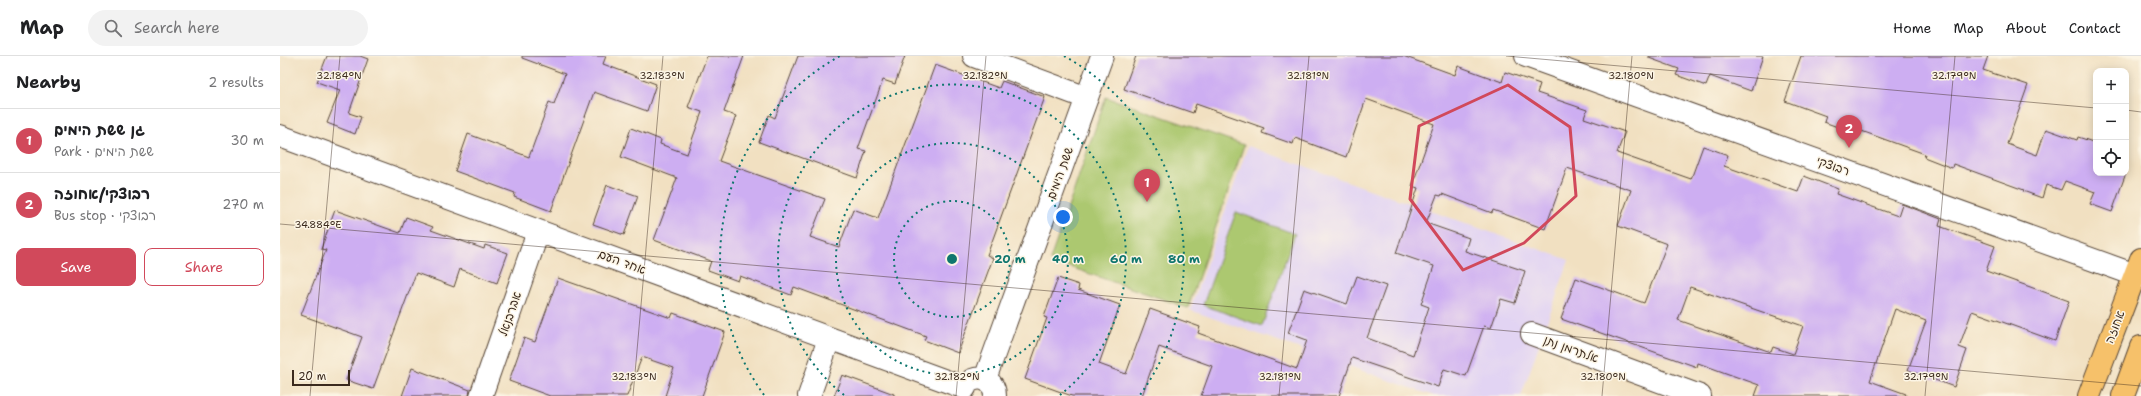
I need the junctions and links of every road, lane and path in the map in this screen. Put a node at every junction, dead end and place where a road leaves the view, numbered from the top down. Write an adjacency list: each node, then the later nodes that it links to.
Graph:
1 (974, 56): 4 (street)
2 (1102, 56): 4 (street, ששת הימים)
3 (1526, 56): 7 (street, רבוצקי)
4 (1087, 98): 11 (street, ששת הימים)
5 (280, 136): 6 (street, אחד העם)
6 (538, 232): 9 (street, אחד העם); 13 (street, אברבנאל)
7 (2139, 270): 16 (main road, אחוזה)
8 (1532, 334): 15 (street, אלתרמן נתן)
9 (829, 339): 12 (street, אחד העם); 14 (street)
10 (2141, 346): 17 (main road)
11 (990, 388): 12 (street)
12 (964, 392)
13 (481, 396)
14 (809, 396)
15 (1700, 396)
16 (2089, 396)
17 (2123, 396)

